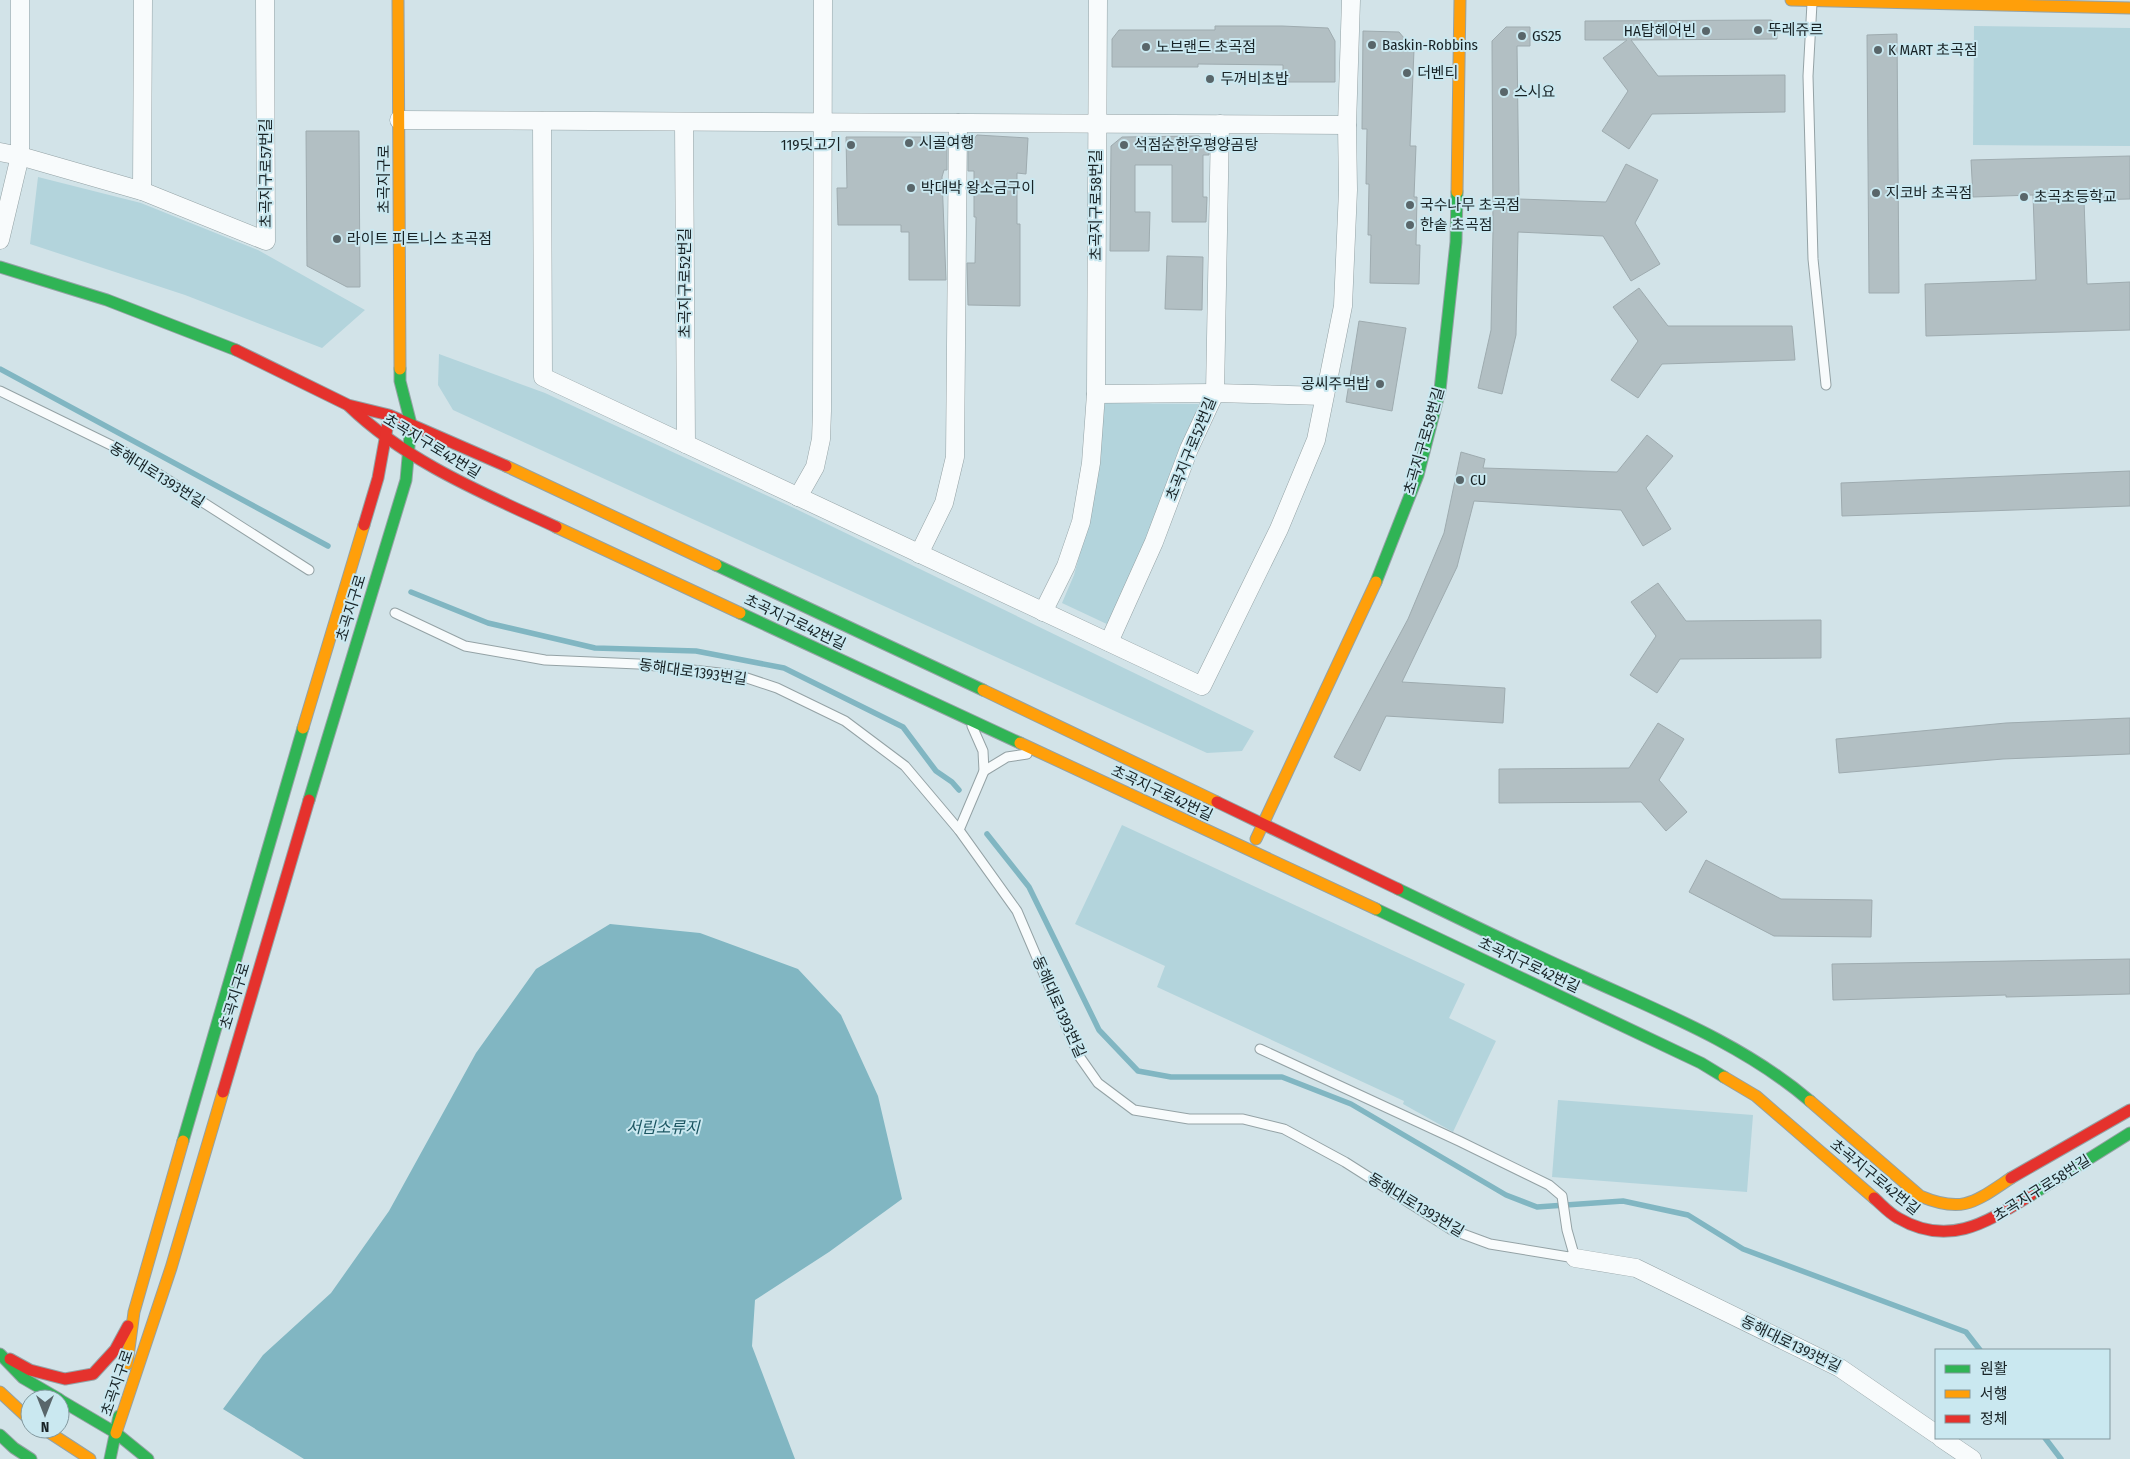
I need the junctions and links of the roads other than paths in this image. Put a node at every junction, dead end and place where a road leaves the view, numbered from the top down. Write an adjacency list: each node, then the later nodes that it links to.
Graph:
1 (20, 0): 21 (street)
2 (143, 0): 22 (street)
3 (265, 0): 22 (street, 초곡지구로57번길)
4 (398, 0): 12 (street, 초곡지구로)
5 (823, 0): 15 (street)
6 (1098, 0): 17 (street, 초곡지구로58번길)
7 (1350, 0): 19 (street)
8 (1460, 0): 46 (street, 초곡지구로58번길)
9 (1791, 0): 10 (street)
10 (1812, 1): 11 (street); 25 (lane)
11 (2130, 8)
12 (399, 120): 13 (street); 26 (street, 초곡지구로)
13 (542, 121): 14 (street); 35 (street)
14 (684, 122): 15 (street); 35 (street, 초곡지구로52번길)
15 (824, 122): 16 (street); 37 (street)
16 (958, 123): 17 (street); 38 (street)
17 (1097, 124): 18 (street); 29 (street, 초곡지구로58번길)
18 (1220, 124): 19 (street); 28 (street, 초곡지구로52번길)
19 (1347, 125): 30 (street)
20 (0, 152): 21 (street, 초곡지구로57번길)
21 (20, 156): 22 (street, 초곡지구로57번길); 23 (street)
22 (142, 191)
23 (0, 240)
24 (0, 267): 31 (street)
25 (1826, 385)
26 (401, 388): 32 (street, 초곡지구로); 33 (street, 초곡지구로)
27 (0, 391): 39 (lane, 동해대로1393번길)
28 (1215, 393): 29 (street); 30 (street); 42 (street, 초곡지구로52번길)
29 (1096, 394): 40 (street, 초곡지구로58번길)
30 (1324, 396): 42 (street)
31 (348, 405): 32 (street, 초곡지구로42번길); 34 (street, 초곡지구로42번길)
32 (389, 415): 33 (street, 초곡지구로42번길); 34 (street, 초곡지구로)
33 (412, 424): 36 (street, 초곡지구로); 46 (street, 초곡지구로42번길)
34 (386, 439): 36 (street, 초곡지구로42번길); 55 (street, 초곡지구로)
35 (686, 444): 37 (street)
36 (409, 452): 43 (street, 초곡지구로42번길); 61 (street, 초곡지구로)
37 (798, 497): 38 (street)
38 (919, 554): 40 (street)
39 (309, 570)
40 (1043, 612): 42 (street)
41 (396, 613): 47 (lane, 동해대로1393번길)
42 (1110, 642)
43 (969, 720): 44 (street, 초곡지구로42번길); 45 (lane)
44 (1038, 752): 45 (lane); 48 (street, 초곡지구로42번길)
45 (984, 771): 47 (lane)
46 (1263, 824): 48 (street, 초곡지구로58번길); 52 (street, 초곡지구로42번길)
47 (959, 830): 54 (lane, 동해대로1393번길)
48 (1251, 850): 53 (street, 초곡지구로42번길)
49 (1260, 1049): 54 (lane)
50 (2130, 1110): 52 (street, 초곡지구로58번길)
51 (2130, 1133): 53 (street, 초곡지구로58번길)
52 (1954, 1206)
53 (1949, 1232)
54 (1575, 1258): 62 (street, 동해대로1393번길)
55 (134, 1312): 56 (street); 61 (street, 초곡지구로)
56 (0, 1354): 57 (street)
57 (42, 1389)
58 (0, 1392): 60 (street)
59 (70, 1406): 61 (street)
60 (20, 1411)
61 (116, 1433): 68 (street); 69 (street)
62 (1935, 1433)
63 (0, 1435): 66 (street)
64 (59, 1439): 67 (street)
65 (1942, 1439): 70 (street)
66 (31, 1459)
67 (90, 1459)
68 (110, 1459)
69 (148, 1459)
70 (1972, 1459)

